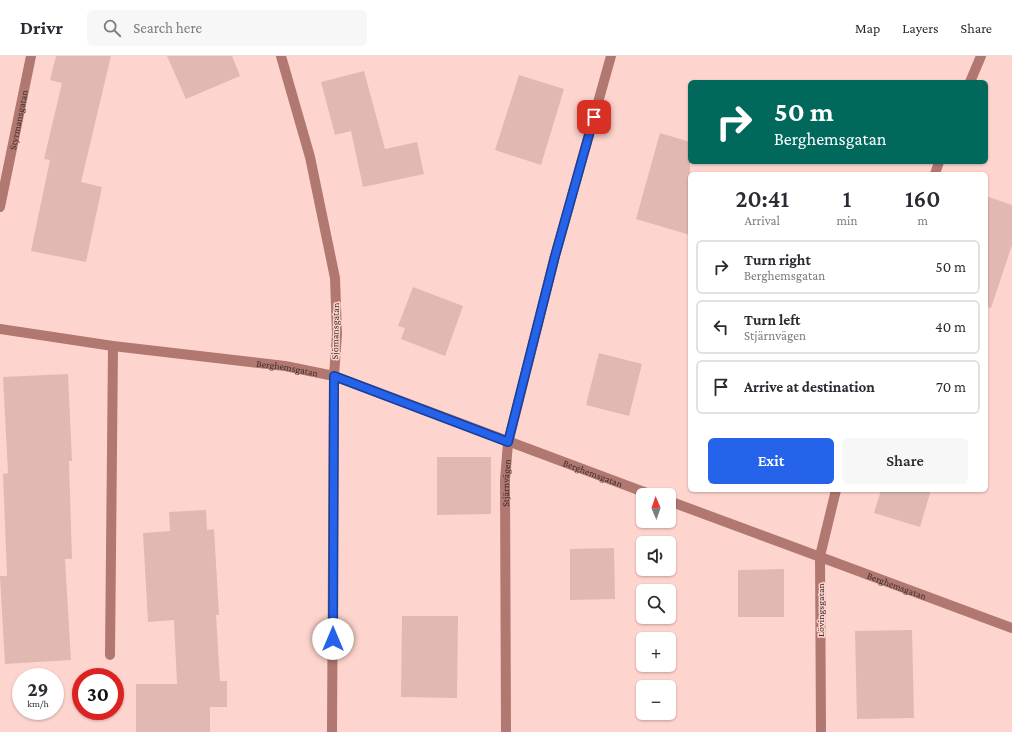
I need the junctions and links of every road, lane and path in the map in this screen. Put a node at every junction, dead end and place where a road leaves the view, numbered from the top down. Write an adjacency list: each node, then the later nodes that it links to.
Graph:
1 (31, 56): 6 (street, Styrmansgatan)
2 (281, 56): 9 (street, Sjömansgatan)
3 (612, 56): 10 (street, Stjärnvägen)
4 (980, 56): 5 (street)
5 (971, 80)
6 (0, 207)
7 (0, 329): 8 (street, Berghemsgatan)
8 (113, 346): 9 (street, Berghemsgatan); 16 (street)
9 (334, 376): 10 (street, Berghemsgatan); 17 (street, Sjömansgatan)
10 (508, 442): 11 (street, Berghemsgatan); 18 (street, Stjärnvägen)
11 (636, 489)
12 (836, 492): 14 (street, Lövingsgatan)
13 (676, 504): 14 (street, Berghemsgatan)
14 (820, 556): 15 (street, Berghemsgatan); 19 (street, Lövingsgatan)
15 (1012, 628)
16 (110, 655)
17 (332, 732)
18 (506, 732)
19 (821, 732)

